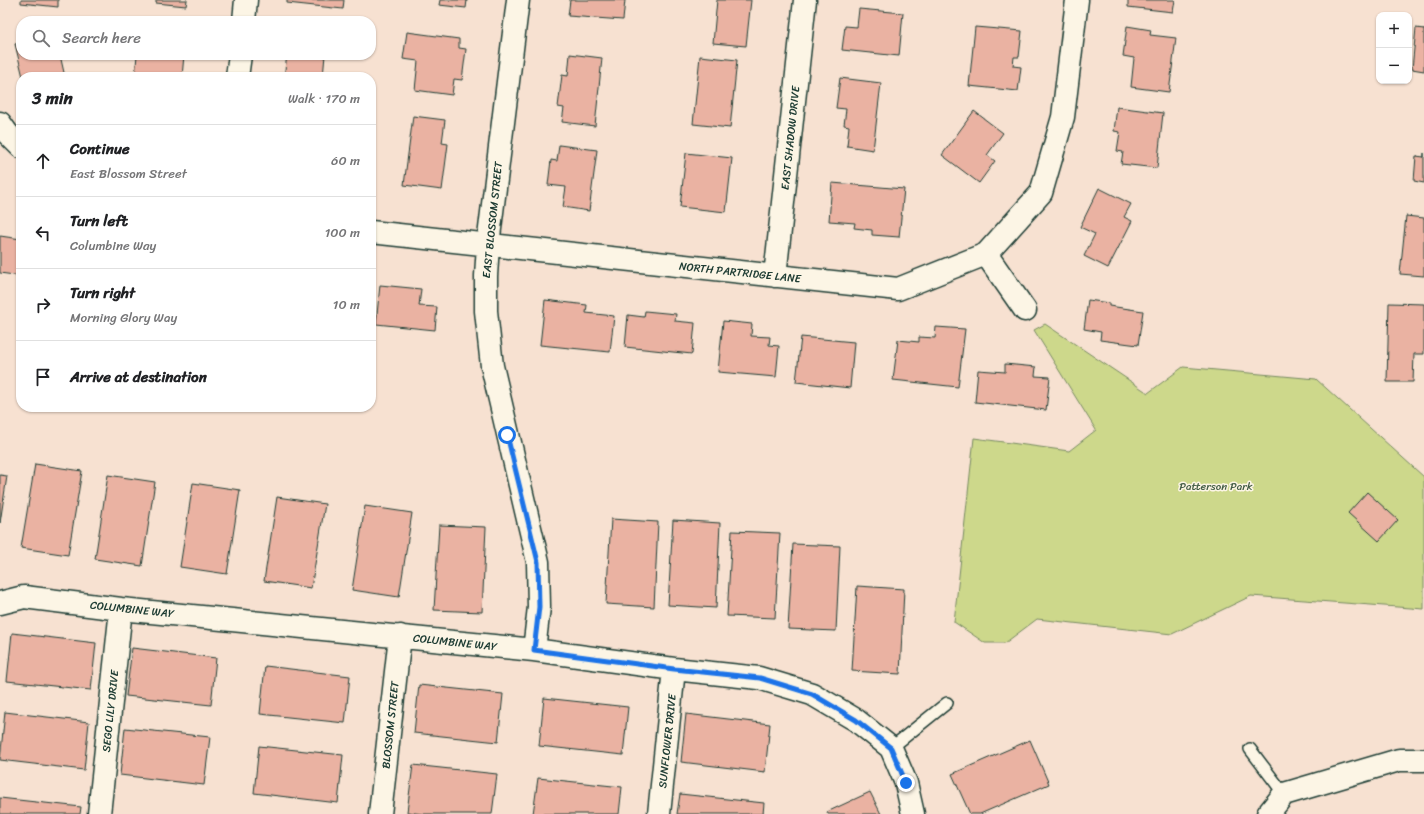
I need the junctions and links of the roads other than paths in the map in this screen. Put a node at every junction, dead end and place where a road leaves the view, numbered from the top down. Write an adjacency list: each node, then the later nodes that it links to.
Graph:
1 (246, 0): 5 (street)
2 (518, 0): 9 (street, EAST BLOSSOM STREET)
3 (805, 0): 11 (street, EAST SHADOW DRIVE)
4 (1077, 0): 10 (street)
5 (244, 16)
6 (239, 60): 7 (street)
7 (238, 72)
8 (376, 233): 9 (street, NORTH PARTRIDGE LANE)
9 (488, 245): 11 (street, NORTH PARTRIDGE LANE); 16 (street, EAST BLOSSOM STREET)
10 (986, 254): 11 (street, NORTH PARTRIDGE LANE); 12 (street)
11 (775, 276)
12 (1025, 310)
13 (0, 603): 14 (street, COLUMBINE WAY)
14 (121, 608): 15 (street, COLUMBINE WAY); 23 (street, SEGO LILY DRIVE)
15 (400, 636): 16 (street, COLUMBINE WAY); 24 (street, BLOSSOM STREET)
16 (534, 650): 17 (street, COLUMBINE WAY)
17 (674, 669): 19 (street, COLUMBINE WAY); 25 (street, SUNFLOWER DRIVE)
18 (947, 703): 19 (lane)
19 (891, 748): 26 (street)
20 (1250, 748): 22 (lane)
21 (1424, 760): 22 (street)
22 (1284, 794): 27 (street)
23 (99, 814)
24 (380, 814)
25 (659, 814)
26 (913, 814)
27 (1268, 814)

